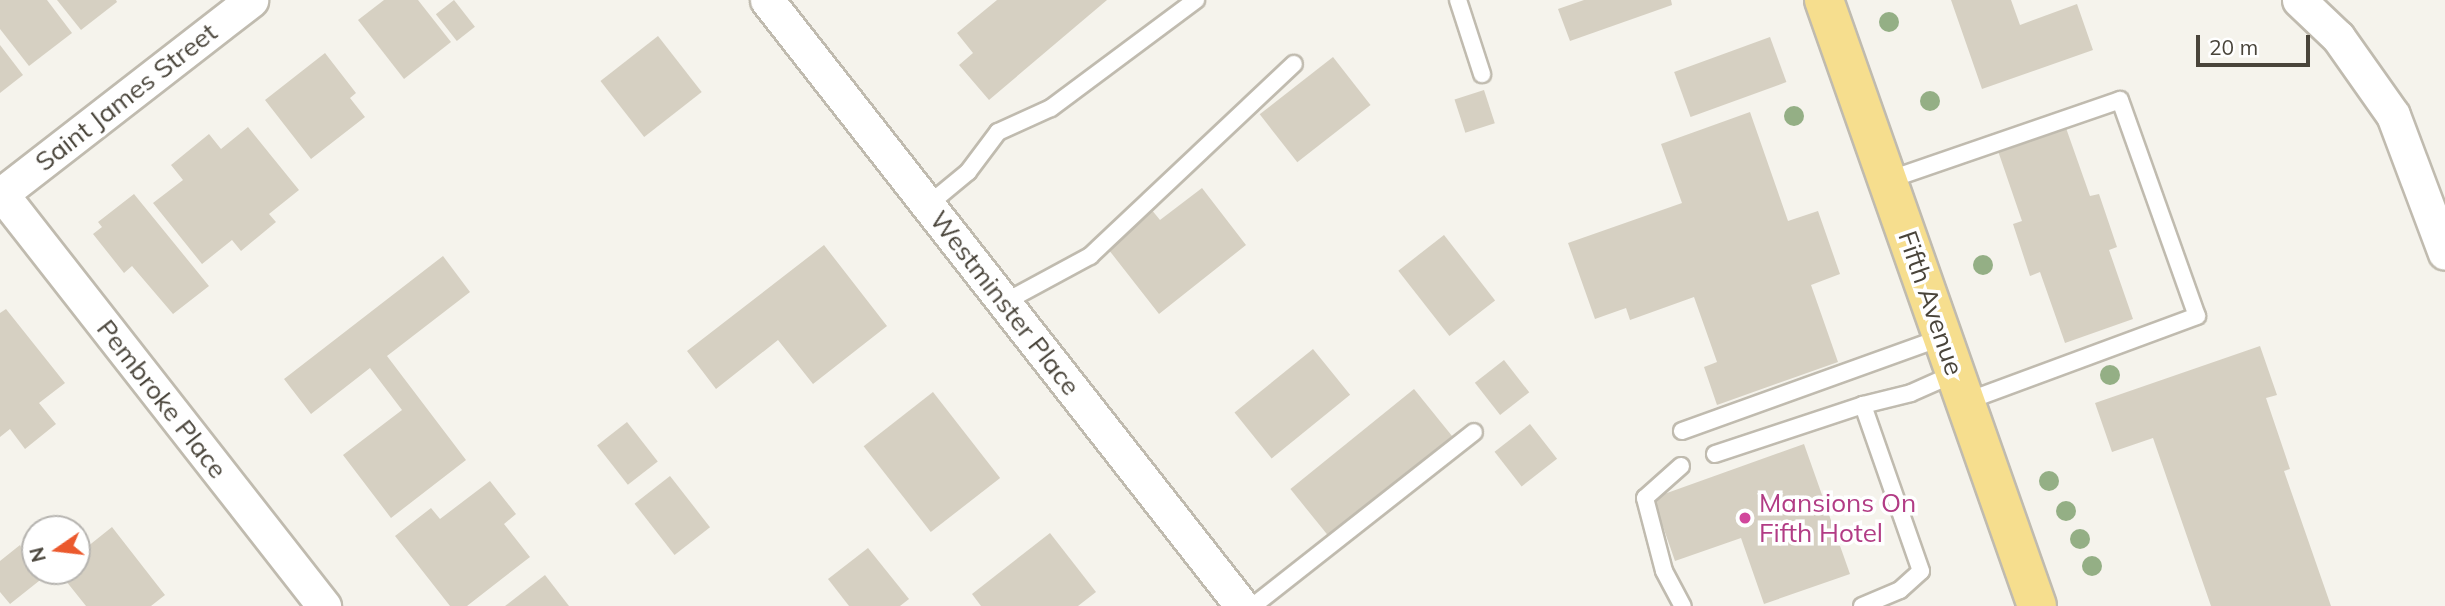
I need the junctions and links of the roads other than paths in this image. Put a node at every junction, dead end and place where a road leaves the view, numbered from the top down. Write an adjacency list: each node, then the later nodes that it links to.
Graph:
1 (251, 0): 11 (street, Saint James Street)
2 (766, 0): 12 (street, Westminster Place)
3 (1196, 0): 12 (lane)
4 (1458, 0): 8 (lane)
5 (1824, 0): 9 (highway, Fifth Avenue)
6 (2299, 0): 10 (street)
7 (1294, 64): 14 (lane)
8 (1482, 75)
9 (1887, 180): 15 (highway, Fifth Avenue); 16 (lane)
10 (2432, 190): 13 (street)
11 (0, 194): 22 (street, Pembroke Place)
12 (928, 205): 14 (street, Westminster Place)
13 (2445, 253)
14 (1005, 302): 23 (street, Westminster Place)
15 (1942, 337): 16 (highway, Fifth Avenue); 18 (lane)
16 (1960, 388): 17 (lane); 27 (highway, Fifth Avenue)
17 (1863, 405): 20 (lane); 26 (lane)
18 (1682, 431)
19 (1474, 432): 24 (lane)
20 (1715, 454)
21 (1681, 466): 25 (lane)
22 (324, 606)
23 (1242, 606)
24 (1253, 606)
25 (1683, 606)
26 (1861, 606)
27 (2037, 606)

